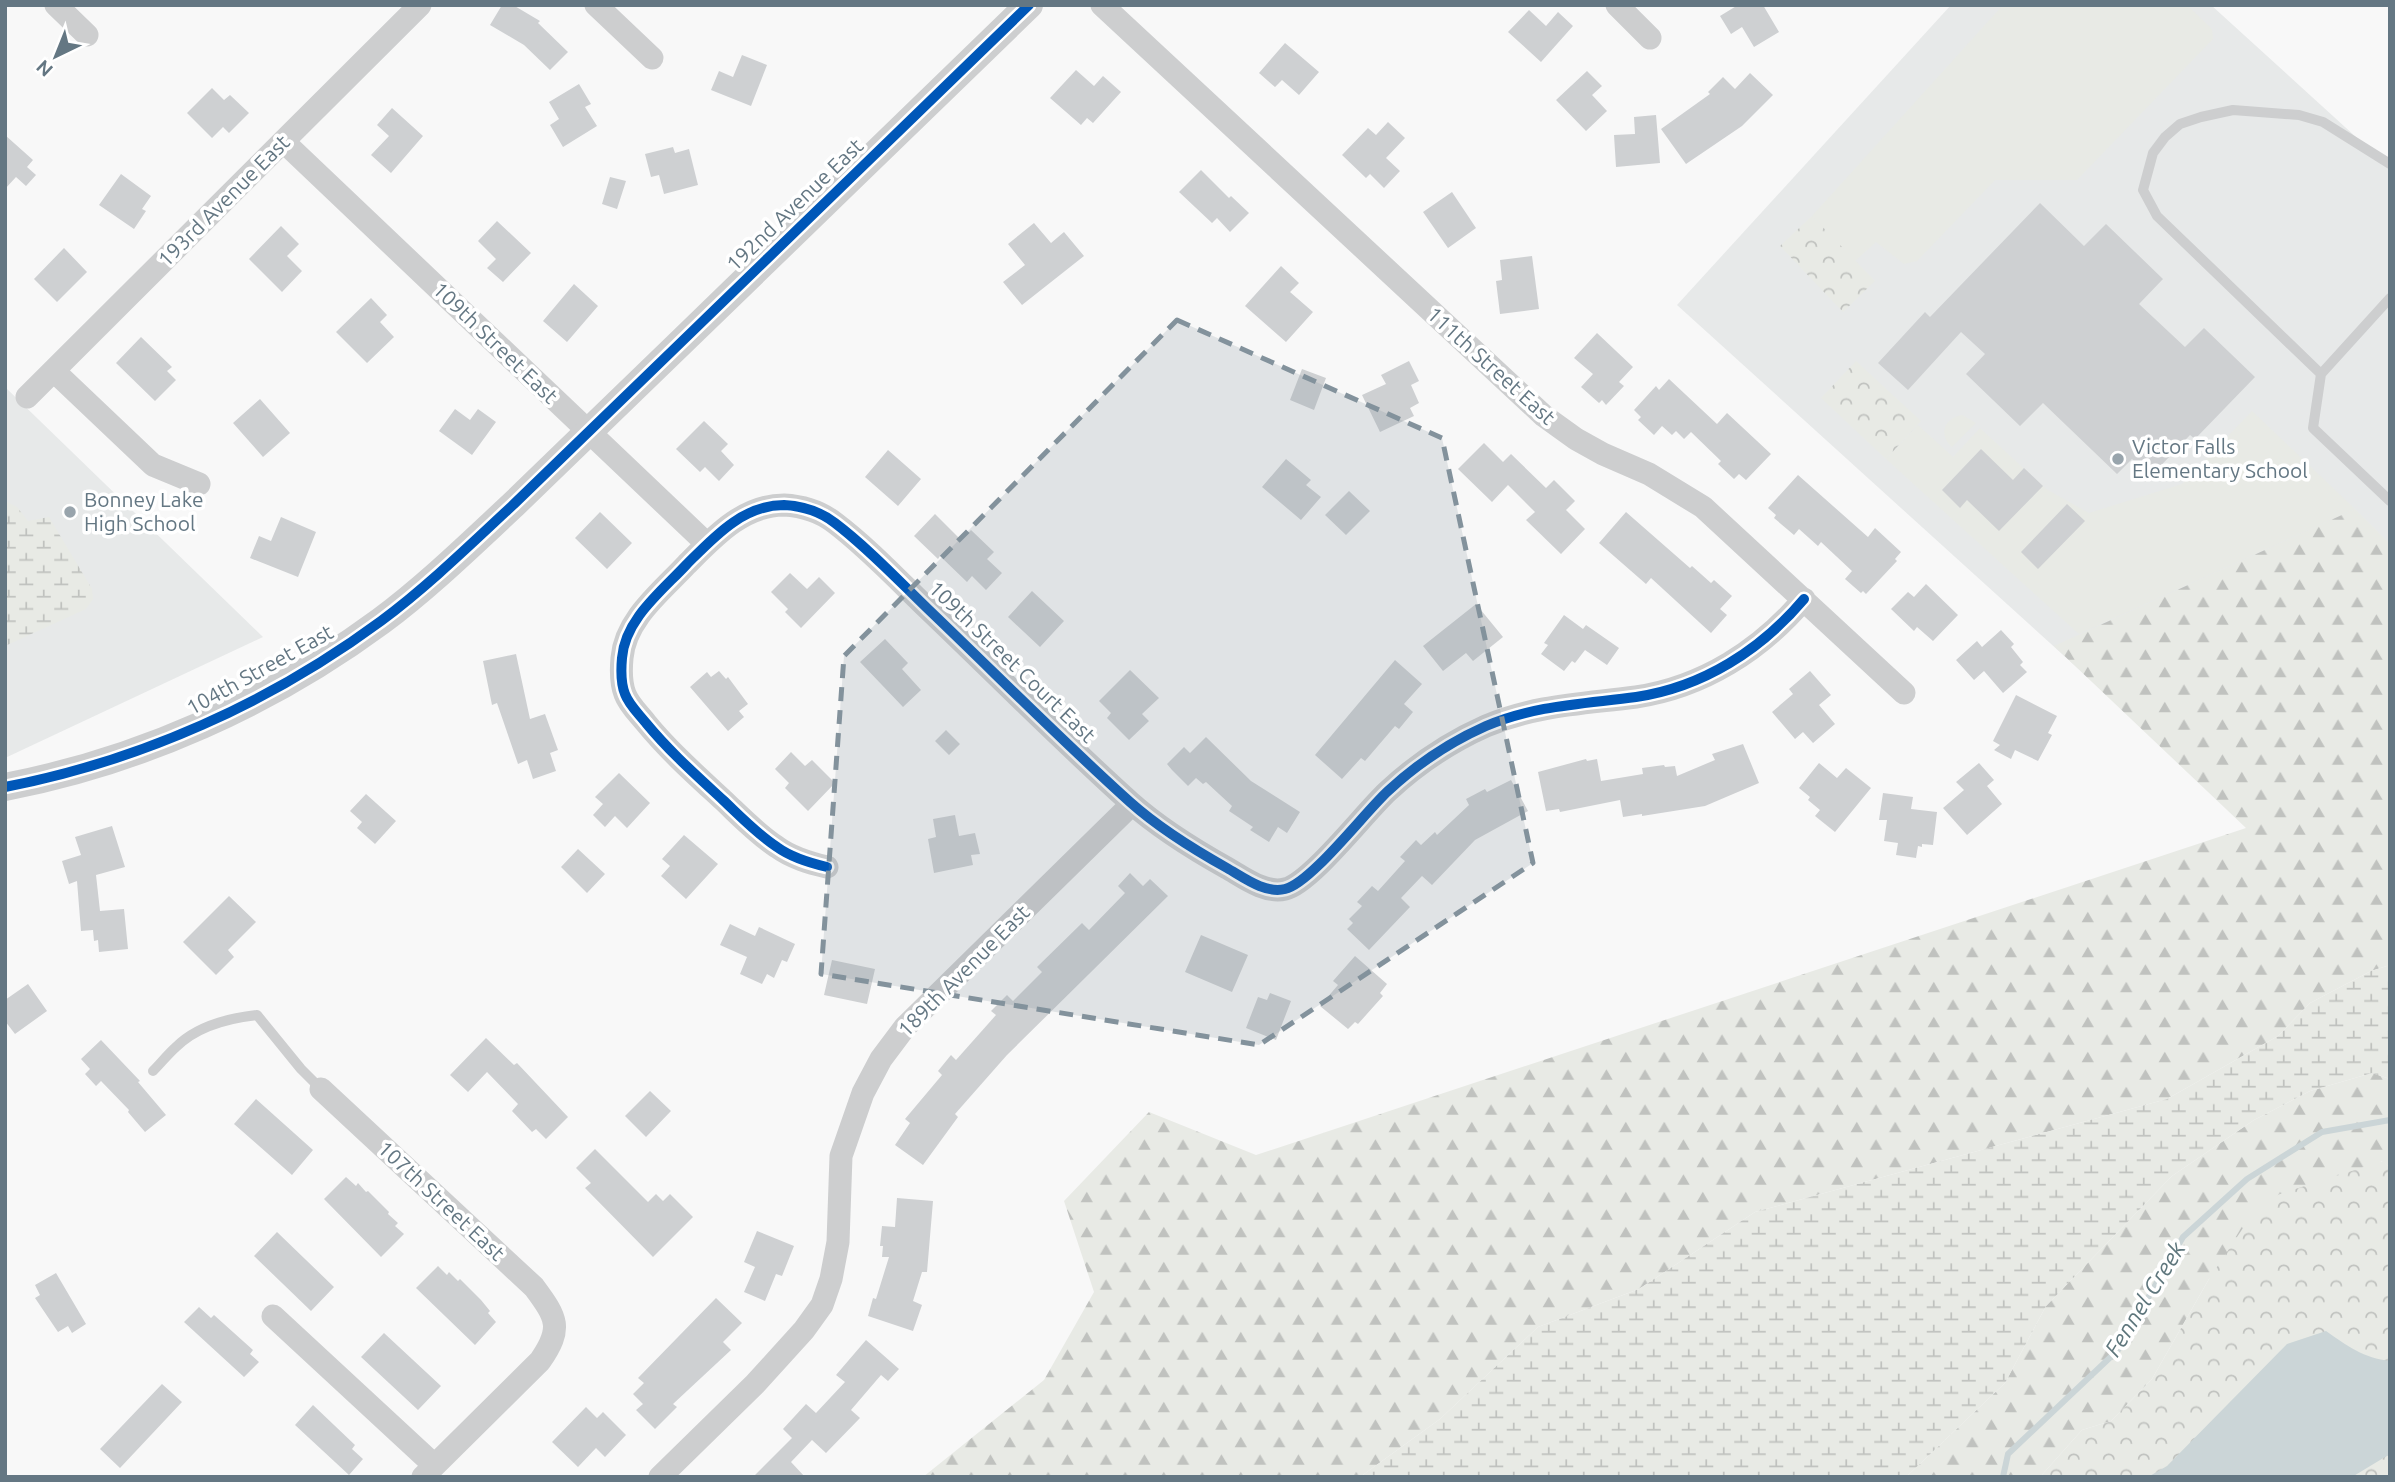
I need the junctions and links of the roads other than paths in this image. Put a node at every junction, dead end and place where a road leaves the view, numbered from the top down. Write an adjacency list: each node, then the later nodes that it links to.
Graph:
1 (56, 5): 7 (street)
2 (420, 5): 10 (street, 193rd Avenue East)
3 (596, 5): 9 (street)
4 (1029, 5): 16 (street, 192nd Avenue East)
5 (1102, 5): 20 (street, 111th Street East)
6 (1617, 5): 8 (street)
7 (87, 35)
8 (1650, 38)
9 (652, 58)
10 (284, 142): 13 (street, 193rd Avenue East); 16 (street, 109th Street East)
11 (2390, 164): 14 (lane)
12 (2390, 298): 14 (lane)
13 (54, 371): 15 (street, 193rd Avenue East); 17 (street)
14 (2321, 374): 18 (lane)
15 (27, 397)
16 (588, 433): 19 (street, 109th Street East); 22 (street, 104th Street East)
17 (199, 484)
18 (2390, 501)
19 (708, 544): 23 (street, 109th Street Court East); 24 (street, 109th Street Court East)
20 (1804, 599): 21 (street, 111th Street East); 23 (street, 109th Street Court East)
21 (1904, 693)
22 (5, 787)
23 (1132, 804): 29 (street, 189th Avenue East)
24 (827, 867)
25 (153, 1071): 26 (lane)
26 (321, 1089): 28 (street, 107th Street East)
27 (273, 1316): 28 (street)
28 (428, 1471)
29 (660, 1477)

